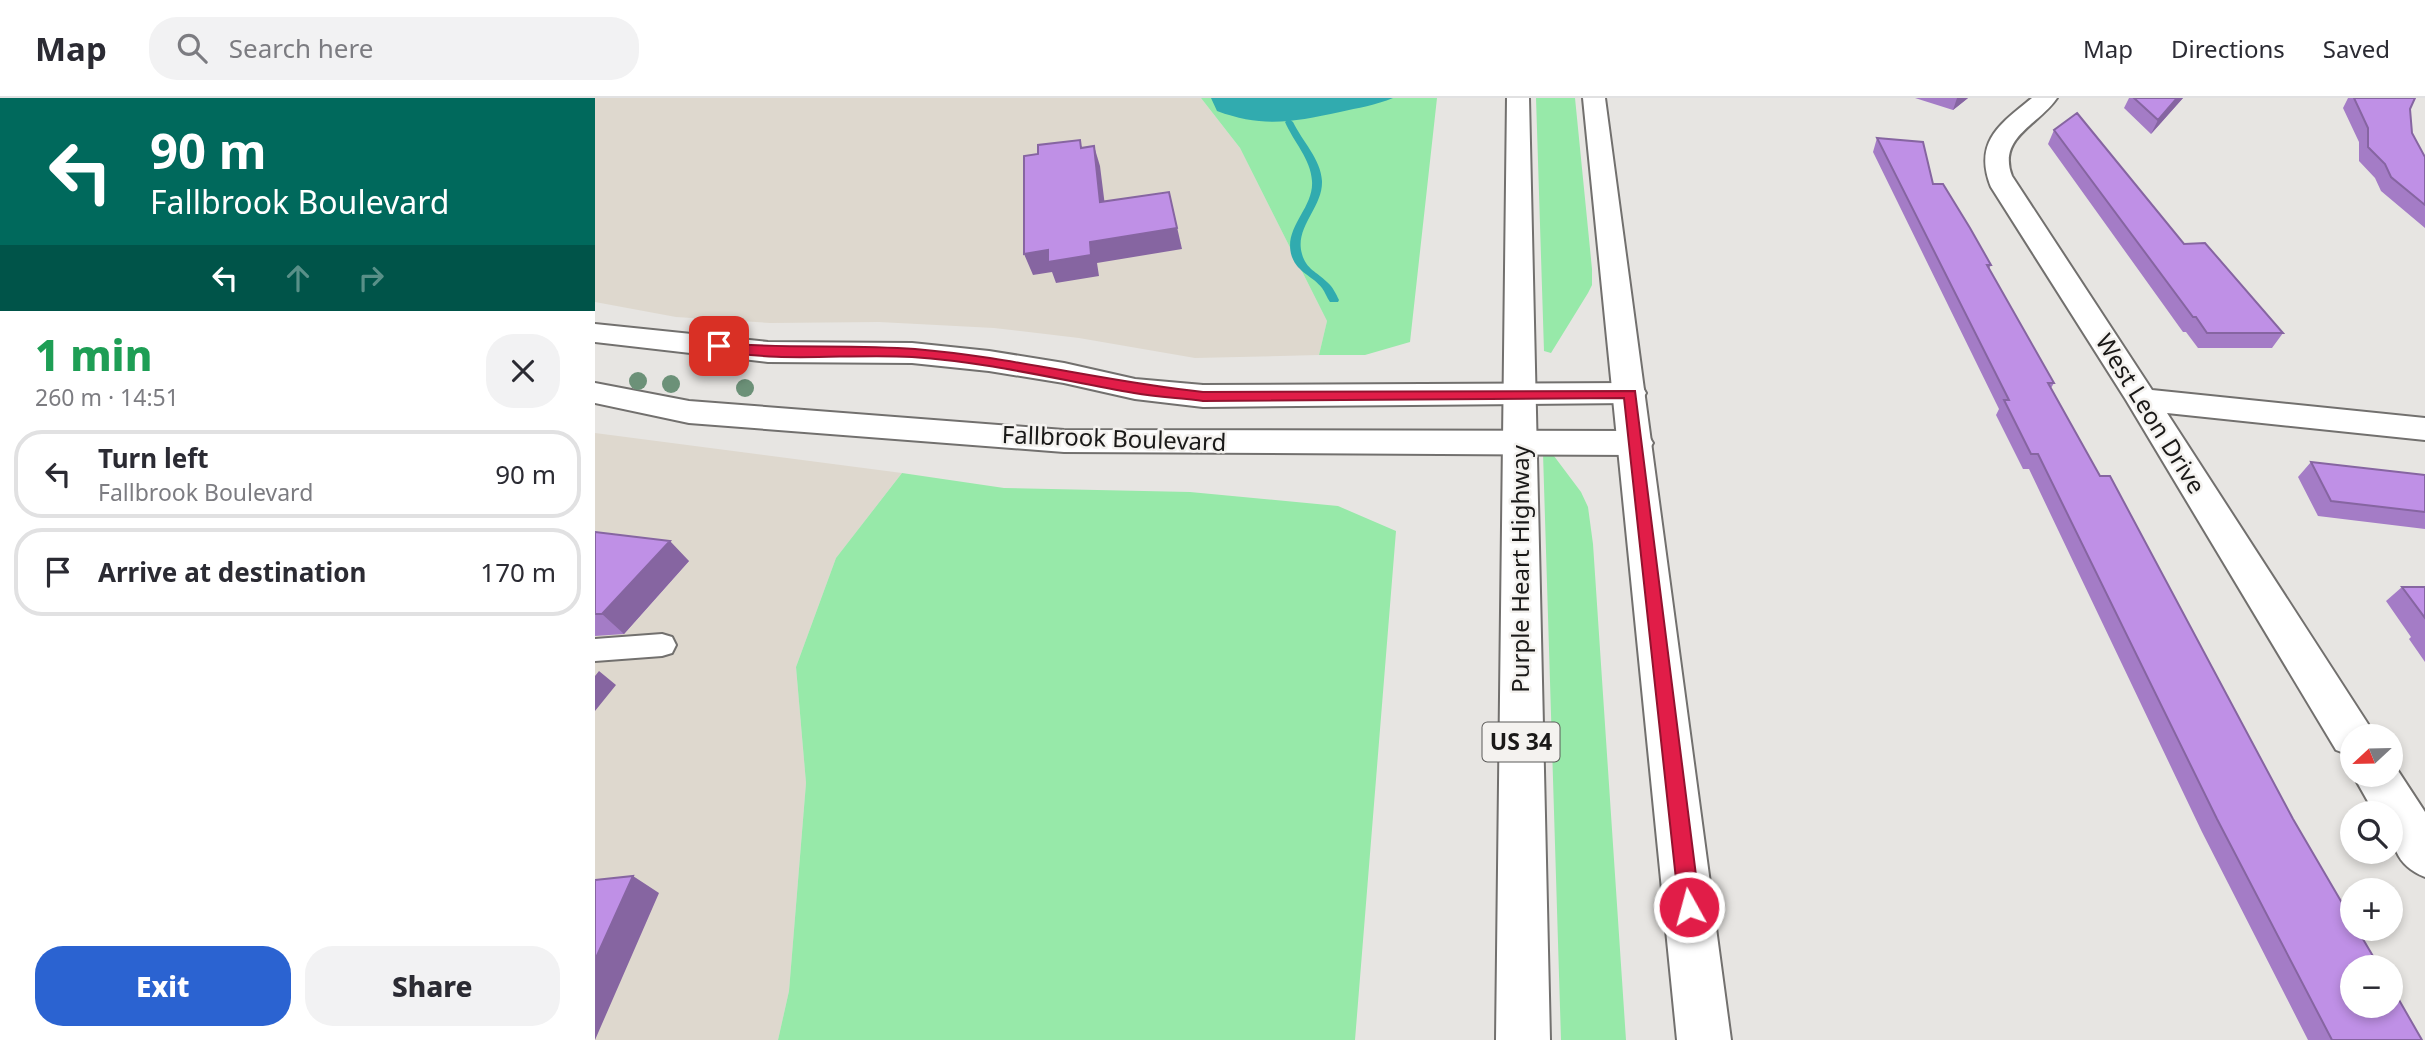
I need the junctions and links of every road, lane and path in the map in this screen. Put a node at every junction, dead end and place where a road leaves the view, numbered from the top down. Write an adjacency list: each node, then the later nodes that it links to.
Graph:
1 (1518, 98): 6 (street, Purple Heart Highway / US 34)
2 (1594, 98): 7 (street)
3 (2046, 98): 8 (street, West Leon Drive)
4 (595, 333): 6 (street, Fallbrook Boulevard)
5 (595, 393): 10 (street, Fallbrook Boulevard)
6 (1519, 394): 7 (street, Fallbrook Boulevard); 10 (street, Purple Heart Highway / US 34)
7 (1630, 394): 11 (street)
8 (2142, 400): 9 (street); 14 (street, West Leon Drive)
9 (2425, 429)
10 (1520, 443): 11 (street, Fallbrook Boulevard); 17 (street, Purple Heart Highway / US 34)
11 (1636, 443): 18 (street)
12 (662, 645): 13 (lane)
13 (595, 650)
14 (2344, 724)
15 (2385, 788): 16 (street)
16 (2419, 836)
17 (1523, 1040)
18 (1704, 1040)

